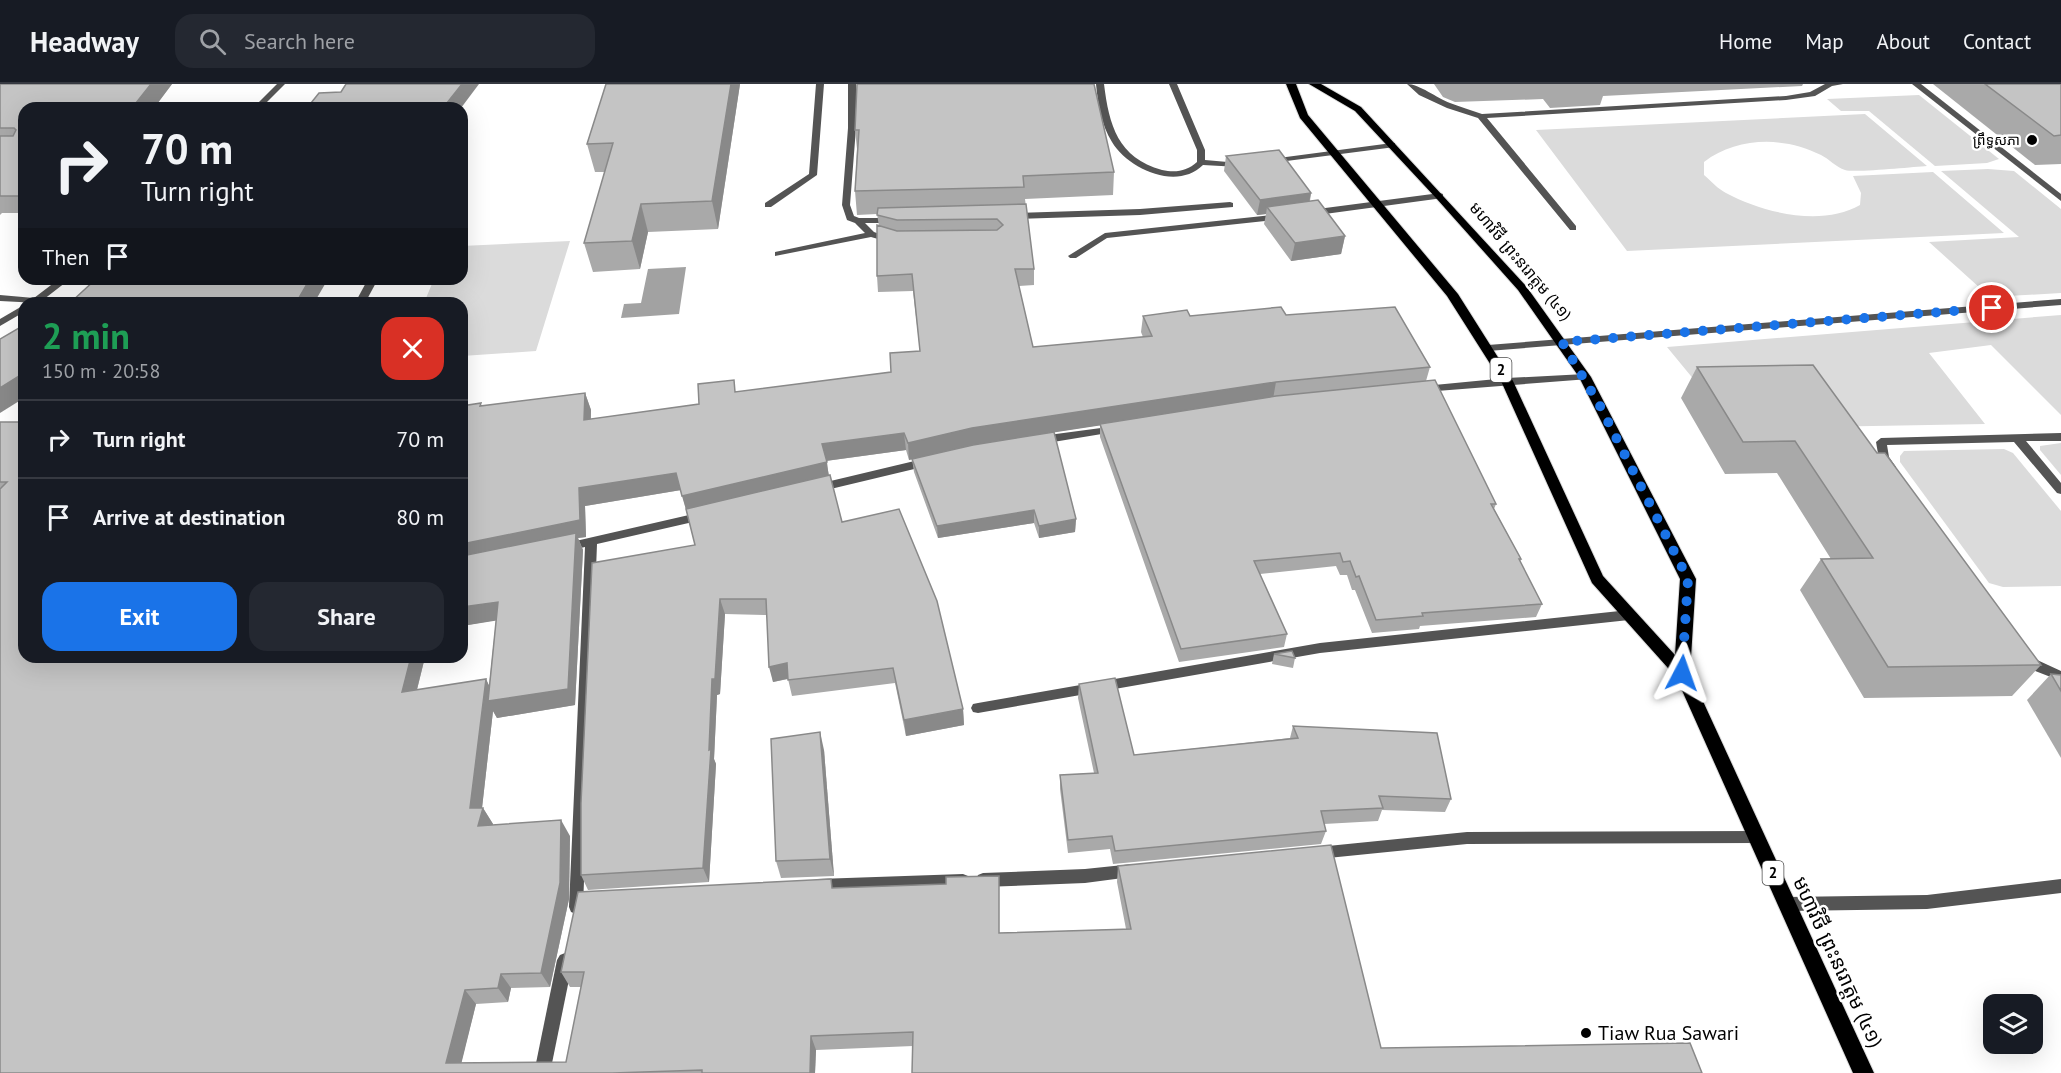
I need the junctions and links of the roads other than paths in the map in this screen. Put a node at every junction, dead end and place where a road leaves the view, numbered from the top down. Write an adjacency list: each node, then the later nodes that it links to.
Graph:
1 (282, 84): 12 (street)
2 (820, 84): 22 (street)
3 (852, 84): 28 (street)
4 (1100, 84): 16 (street)
5 (1173, 84): 16 (street)
6 (1291, 84): 15 (main road, មហាវិថី ព្រះនរោត្តម (៤១) / 2)
7 (1314, 84): 14 (main road, មហាវិថី ព្រះនរោត្តម (៤១) / 2)
8 (1411, 84): 13 (street)
9 (1831, 84): 10 (street); 13 (street)
10 (1839, 84)
11 (1917, 84): 20 (street)
12 (263, 102)
13 (1481, 116): 29 (street)
14 (1392, 145): 15 (street); 19 (main road, មហាវិថី ព្រះនរោត្តម (៤១) / 2)
15 (1334, 153): 17 (street); 21 (main road, មហាវិថី ព្រះនរោត្តម (៤១) / 2)
16 (1201, 162): 18 (street)
17 (1261, 162)
18 (1249, 164)
19 (1440, 196): 21 (street); 41 (main road, មហាវិថី ព្រះនរោត្តម (៤១) / 2)
20 (2061, 198)
21 (1377, 204): 24 (street); 42 (main road, មហាវិថី ព្រះនរោត្តម (៤១) / 2)
22 (768, 205)
23 (1230, 206): 25 (street)
24 (1299, 214)
25 (1005, 216)
26 (1288, 216): 33 (street)
27 (903, 219): 28 (street)
28 (858, 221): 30 (street)
29 (1573, 228)
30 (871, 234): 31 (street); 32 (street)
31 (898, 242)
32 (778, 254)
33 (1073, 256)
34 (56, 285): 35 (street)
35 (41, 297)
36 (0, 298): 37 (street)
37 (18, 300)
38 (2061, 302): 41 (street)
39 (18, 312): 40 (street)
40 (0, 323)
41 (1562, 342): 42 (street); 43 (main road, មហាវិថី ព្រះនរោត្តម (៤១) / 2)
42 (1488, 348): 44 (main road, មហាវិថី ព្រះនរោត្តម (៤១) / 2)
43 (1585, 377): 44 (street); 59 (main road, មហាវិថី ព្រះនរោត្តម (៤១) / 2)
44 (1507, 381): 45 (street); 57 (main road, មហាវិថី ព្រះនរោត្តម (៤១) / 2)
45 (1413, 390)
46 (1123, 428): 49 (street)
47 (2061, 437): 48 (street)
48 (2017, 438): 51 (street); 52 (street)
49 (1030, 442)
50 (939, 459): 53 (street)
51 (1898, 478)
52 (2061, 490)
53 (805, 491)
54 (715, 513): 55 (street)
55 (591, 542): 56 (street); 68 (street)
56 (555, 550)
57 (1629, 615): 59 (main road, មហាវិថី ព្រះនរោត្តម (៤១) / 2); 61 (street)
58 (2016, 644): 60 (street)
59 (1682, 673): 62 (main road, មហាវិថី ព្រះនរោត្តម (៤១) / 2)
60 (2061, 676)
61 (978, 708)
62 (1757, 837): 63 (street); 67 (main road, មហាវិថី ព្រះនរោត្តម (៤១) / 2)
63 (1305, 854)
64 (1143, 870): 66 (street)
65 (2061, 886): 67 (street)
66 (806, 887)
67 (1788, 904): 71 (main road, មហាវិថី ព្រះនរោត្តម (៤១) / 2)
68 (573, 922)
69 (568, 945): 70 (street)
70 (542, 1073)
71 (1864, 1073)

